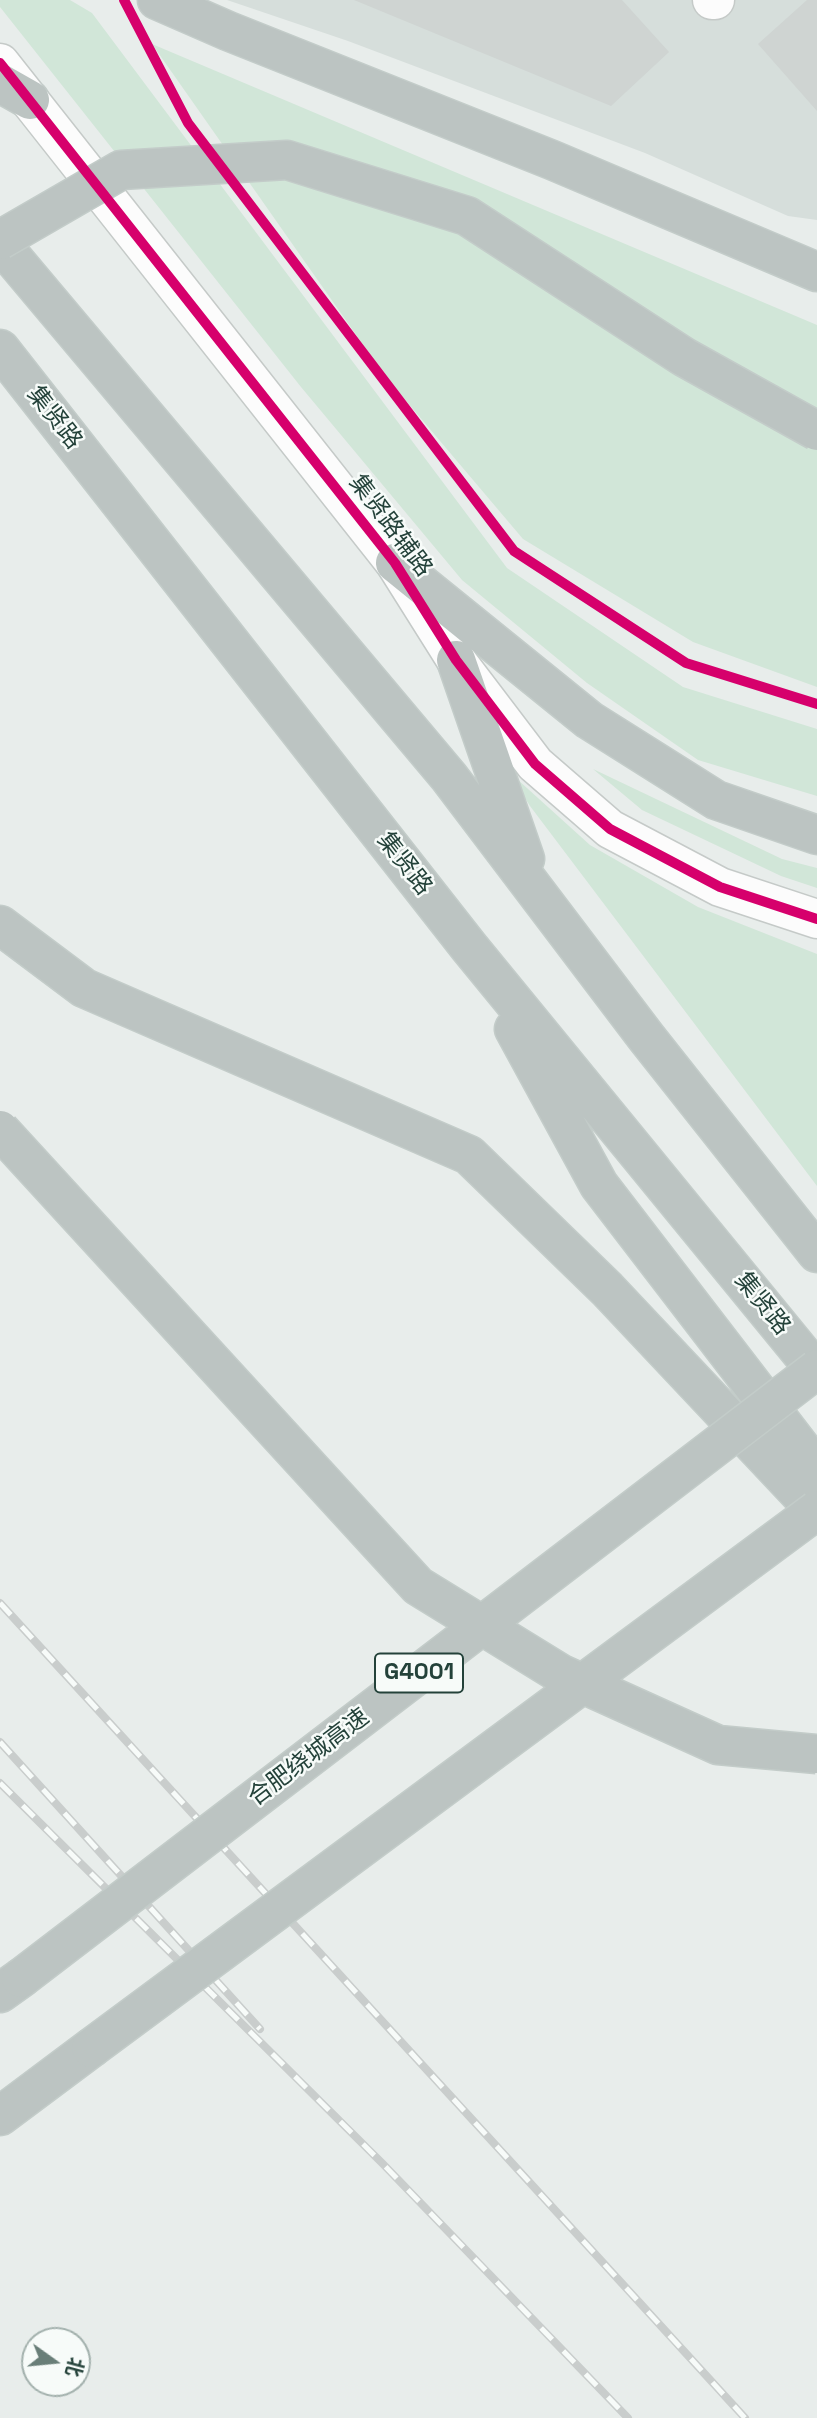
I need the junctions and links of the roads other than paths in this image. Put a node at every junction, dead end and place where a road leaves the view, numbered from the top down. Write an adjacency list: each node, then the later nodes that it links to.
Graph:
1 (157, 0): 5 (highway)
2 (0, 63): 3 (street, 集贤路辅路)
3 (15, 92): 10 (street, 集贤路辅路)
4 (0, 241): 9 (highway, bridge); 13 (highway)
5 (772, 254): 6 (street); 7 (highway)
6 (817, 261)
7 (817, 272)
8 (0, 349): 16 (highway, 集贤路)
9 (817, 431)
10 (396, 563): 11 (street, 集贤路辅路); 12 (highway)
11 (456, 660): 13 (highway); 14 (street, 集贤路辅路)
12 (817, 835)
13 (537, 894): 18 (highway)
14 (817, 919)
15 (0, 925): 21 (highway)
16 (469, 947): 19 (highway, 集贤路); 20 (highway)
17 (0, 1130): 22 (highway, bridge)
18 (817, 1253)
19 (817, 1371): 23 (highway, 合肥绕城高速 / G4001, bridge)
20 (817, 1469)
21 (817, 1511): 24 (highway, bridge)
22 (817, 1754)
23 (10, 1985)
24 (0, 2116)

